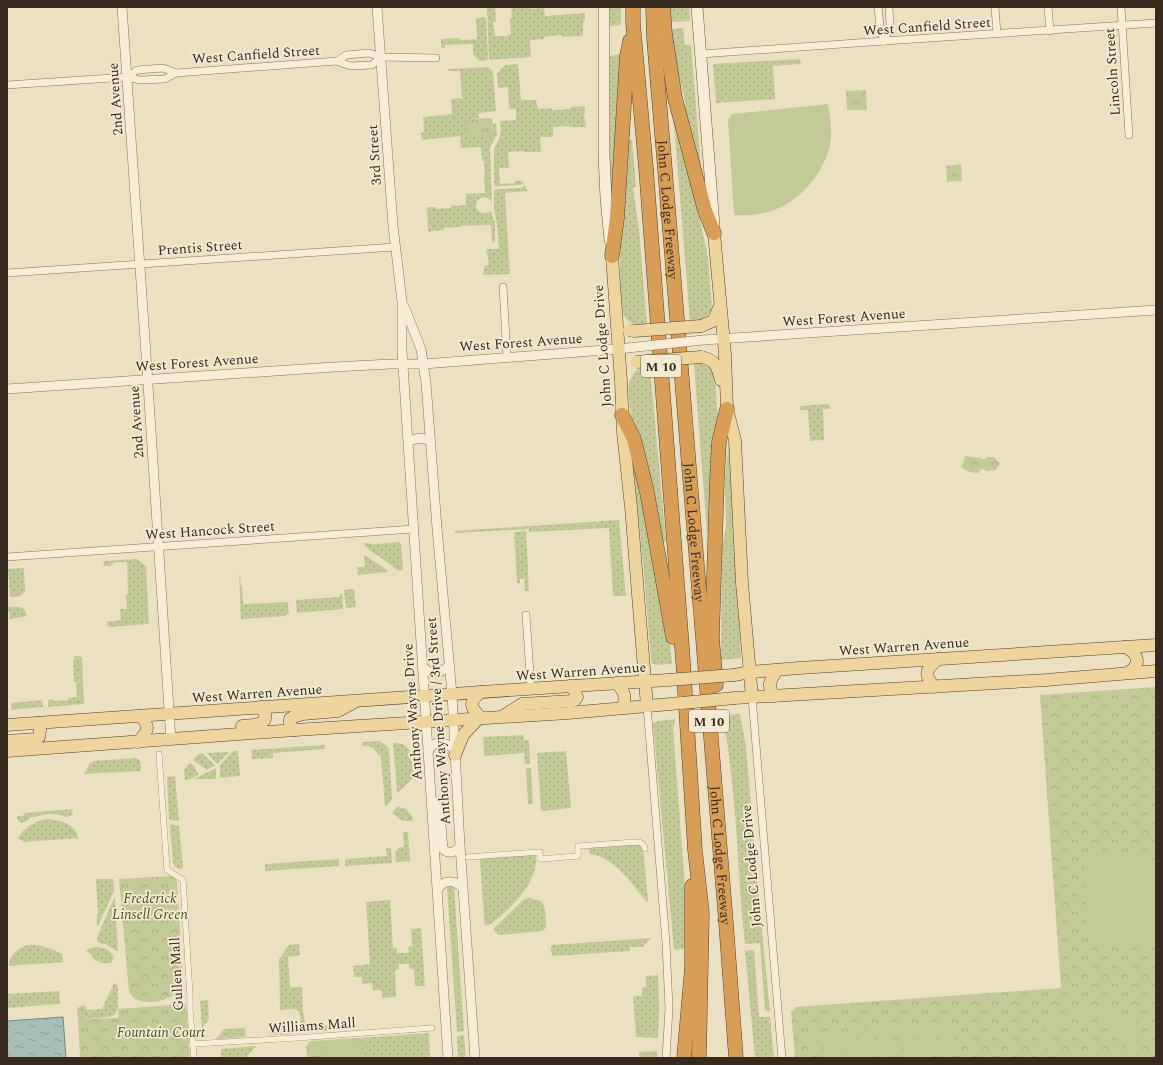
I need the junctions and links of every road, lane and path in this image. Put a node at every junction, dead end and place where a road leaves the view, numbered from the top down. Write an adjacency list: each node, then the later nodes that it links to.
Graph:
1 (122, 7): 24 (street, 2nd Avenue)
2 (377, 7): 20 (street, 3rd Street)
3 (604, 7): 29 (main road, John C Lodge Drive)
4 (633, 7): 13 (highway, John C Lodge Freeway / M 10)
5 (653, 7): 103 (highway, John C Lodge Freeway / M 10)
6 (663, 7): 27 (highway)
7 (696, 7): 19 (main road)
8 (878, 7): 18 (street)
9 (888, 7): 18 (street)
10 (995, 7): 17 (street)
11 (1048, 7): 16 (street)
12 (1121, 7): 15 (street, Lincoln Street)
13 (633, 23): 29 (highway); 57 (highway, John C Lodge Freeway / M 10)
14 (1156, 23): 15 (street, West Canfield Street)
15 (1122, 26): 16 (street, West Canfield Street); 26 (street, Lincoln Street)
16 (1050, 31): 17 (street, West Canfield Street)
17 (997, 34): 18 (street, West Canfield Street)
18 (884, 41): 19 (street, West Canfield Street)
19 (701, 54): 27 (main road)
20 (381, 57): 21 (street, West Canfield Street); 22 (street, West Canfield Street); 22 (street, West Canfield Street); 28 (street, 3rd Street)
21 (436, 58)
22 (337, 61): 23 (street, West Canfield Street)
23 (176, 73): 24 (street, West Canfield Street); 24 (street, West Canfield Street)
24 (127, 77): 25 (street, West Canfield Street); 30 (street, 2nd Avenue)
25 (7, 85)
26 (1129, 135)
27 (714, 233): 34 (main road)
28 (395, 247): 30 (street, Prentis Street); 33 (street, 3rd Street)
29 (612, 256): 36 (main road, John C Lodge Drive)
30 (140, 264): 31 (street, Prentis Street); 42 (street, 2nd Avenue)
31 (7, 273)
32 (503, 287): 39 (street)
33 (402, 301): 40 (street, 3rd Street); 41 (street, 3rd Street)
34 (720, 304): 36 (main road, bridge); 37 (main road)
35 (1156, 310): 37 (street, West Forest Avenue)
36 (615, 315): 38 (main road, John C Lodge Drive)
37 (723, 339): 38 (street, West Forest Avenue, bridge); 46 (main road)
38 (618, 349): 39 (street, West Forest Avenue); 43 (main road, John C Lodge Drive)
39 (507, 357): 41 (street, West Forest Avenue)
40 (404, 364): 41 (street, West Forest Avenue); 42 (street, West Forest Avenue); 49 (street, Anthony Wayne Drive)
41 (424, 364): 44 (street, 3rd Street)
42 (148, 380): 45 (street, West Forest Avenue); 51 (street, 2nd Avenue)
43 (621, 381): 46 (main road, bridge); 47 (main road, John C Lodge Drive)
44 (426, 383): 48 (street, Anthony Wayne Drive / 3rd Street)
45 (7, 389)
46 (727, 403): 62 (main road, John C Lodge Drive); 103 (highway)
47 (622, 415): 57 (highway); 65 (main road, John C Lodge Drive)
48 (430, 440): 49 (street); 58 (street, Anthony Wayne Drive / 3rd Street)
49 (409, 441): 50 (street, Anthony Wayne Drive)
50 (414, 529): 51 (street, West Hancock Street); 59 (street, Anthony Wayne Drive)
51 (158, 546): 52 (street, West Hancock Street); 79 (street, 2nd Avenue)
52 (7, 557)
53 (526, 615): 69 (street)
54 (1156, 645): 55 (main road, West Warren Avenue)
55 (1125, 647): 56 (main road, West Warren Avenue); 63 (main road)
56 (938, 659): 60 (main road, West Warren Avenue); 68 (main road)
57 (683, 661): 99 (highway, John C Lodge Freeway / M 10)
58 (449, 666): 59 (street); 71 (street, Anthony Wayne Drive / 3rd Street)
59 (423, 667): 72 (street, Anthony Wayne Drive)
60 (777, 670): 62 (main road, West Warren Avenue); 73 (main road)
61 (1156, 671): 63 (main road)
62 (750, 672): 65 (main road, West Warren Avenue, bridge); 74 (main road, John C Lodge Drive)
63 (1133, 673): 64 (main road); 68 (main road)
64 (1156, 674)
65 (645, 682): 66 (main road, West Warren Avenue); 76 (main road, John C Lodge Drive)
66 (617, 683): 67 (main road, West Warren Avenue); 78 (main road)
67 (570, 686): 69 (main road, West Warren Avenue); 81 (main road)
68 (934, 687): 73 (main road)
69 (531, 688): 70 (main road, West Warren Avenue)
70 (481, 692): 71 (main road, West Warren Avenue); 82 (main road)
71 (452, 694): 72 (main road, West Warren Avenue); 83 (street, Anthony Wayne Drive / 3rd Street)
72 (425, 696): 75 (main road, West Warren Avenue); 84 (street, Anthony Wayne Drive)
73 (775, 696): 74 (main road)
74 (752, 697): 76 (main road, bridge); 113 (street, John C Lodge Drive)
75 (356, 701): 77 (main road, West Warren Avenue); 87 (main road)
76 (647, 706): 78 (main road); 110 (street)
77 (261, 707): 79 (main road, West Warren Avenue); 88 (main road)
78 (623, 708): 81 (main road)
79 (169, 714): 80 (main road, West Warren Avenue); 90 (street, 2nd Avenue)
80 (140, 716): 85 (main road, West Warren Avenue); 91 (main road)
81 (502, 717): 82 (main road)
82 (480, 719): 83 (main road); 94 (main road)
83 (454, 720): 84 (main road); 94 (street, Anthony Wayne Drive / 3rd Street)
84 (427, 722): 87 (main road); 93 (street, Anthony Wayne Drive)
85 (39, 723): 86 (main road, West Warren Avenue); 89 (main road)
86 (7, 725)
87 (295, 730): 88 (main road)
88 (213, 737): 90 (main road)
89 (7, 740)
90 (171, 740): 91 (main road)
91 (138, 742): 92 (main road)
92 (7, 751)
93 (428, 751): 94 (street); 96 (street, Anthony Wayne Drive)
94 (455, 752): 97 (street, Anthony Wayne Drive / 3rd Street)
95 (159, 754): 105 (street, Gullen Mall)
96 (431, 798): 97 (street); 102 (street, Anthony Wayne Drive)
97 (460, 846): 101 (street, Anthony Wayne Drive / 3rd Street)
98 (645, 849): 100 (street)
99 (695, 850): 111 (highway); 112 (highway, John C Lodge Freeway / M 10)
100 (468, 857)
101 (463, 888): 102 (street); 109 (street, Anthony Wayne Drive / 3rd Street)
102 (438, 890): 108 (street, Anthony Wayne Drive)
103 (724, 903): 106 (highway, John C Lodge Freeway / M 10)
104 (432, 1028): 105 (street, Williams Mall)
105 (193, 1044): 107 (street, Gullen Mall)
106 (735, 1055)
107 (194, 1058)
108 (448, 1058)
109 (475, 1058)
110 (666, 1058)
111 (684, 1058)
112 (699, 1058)
113 (782, 1058)

